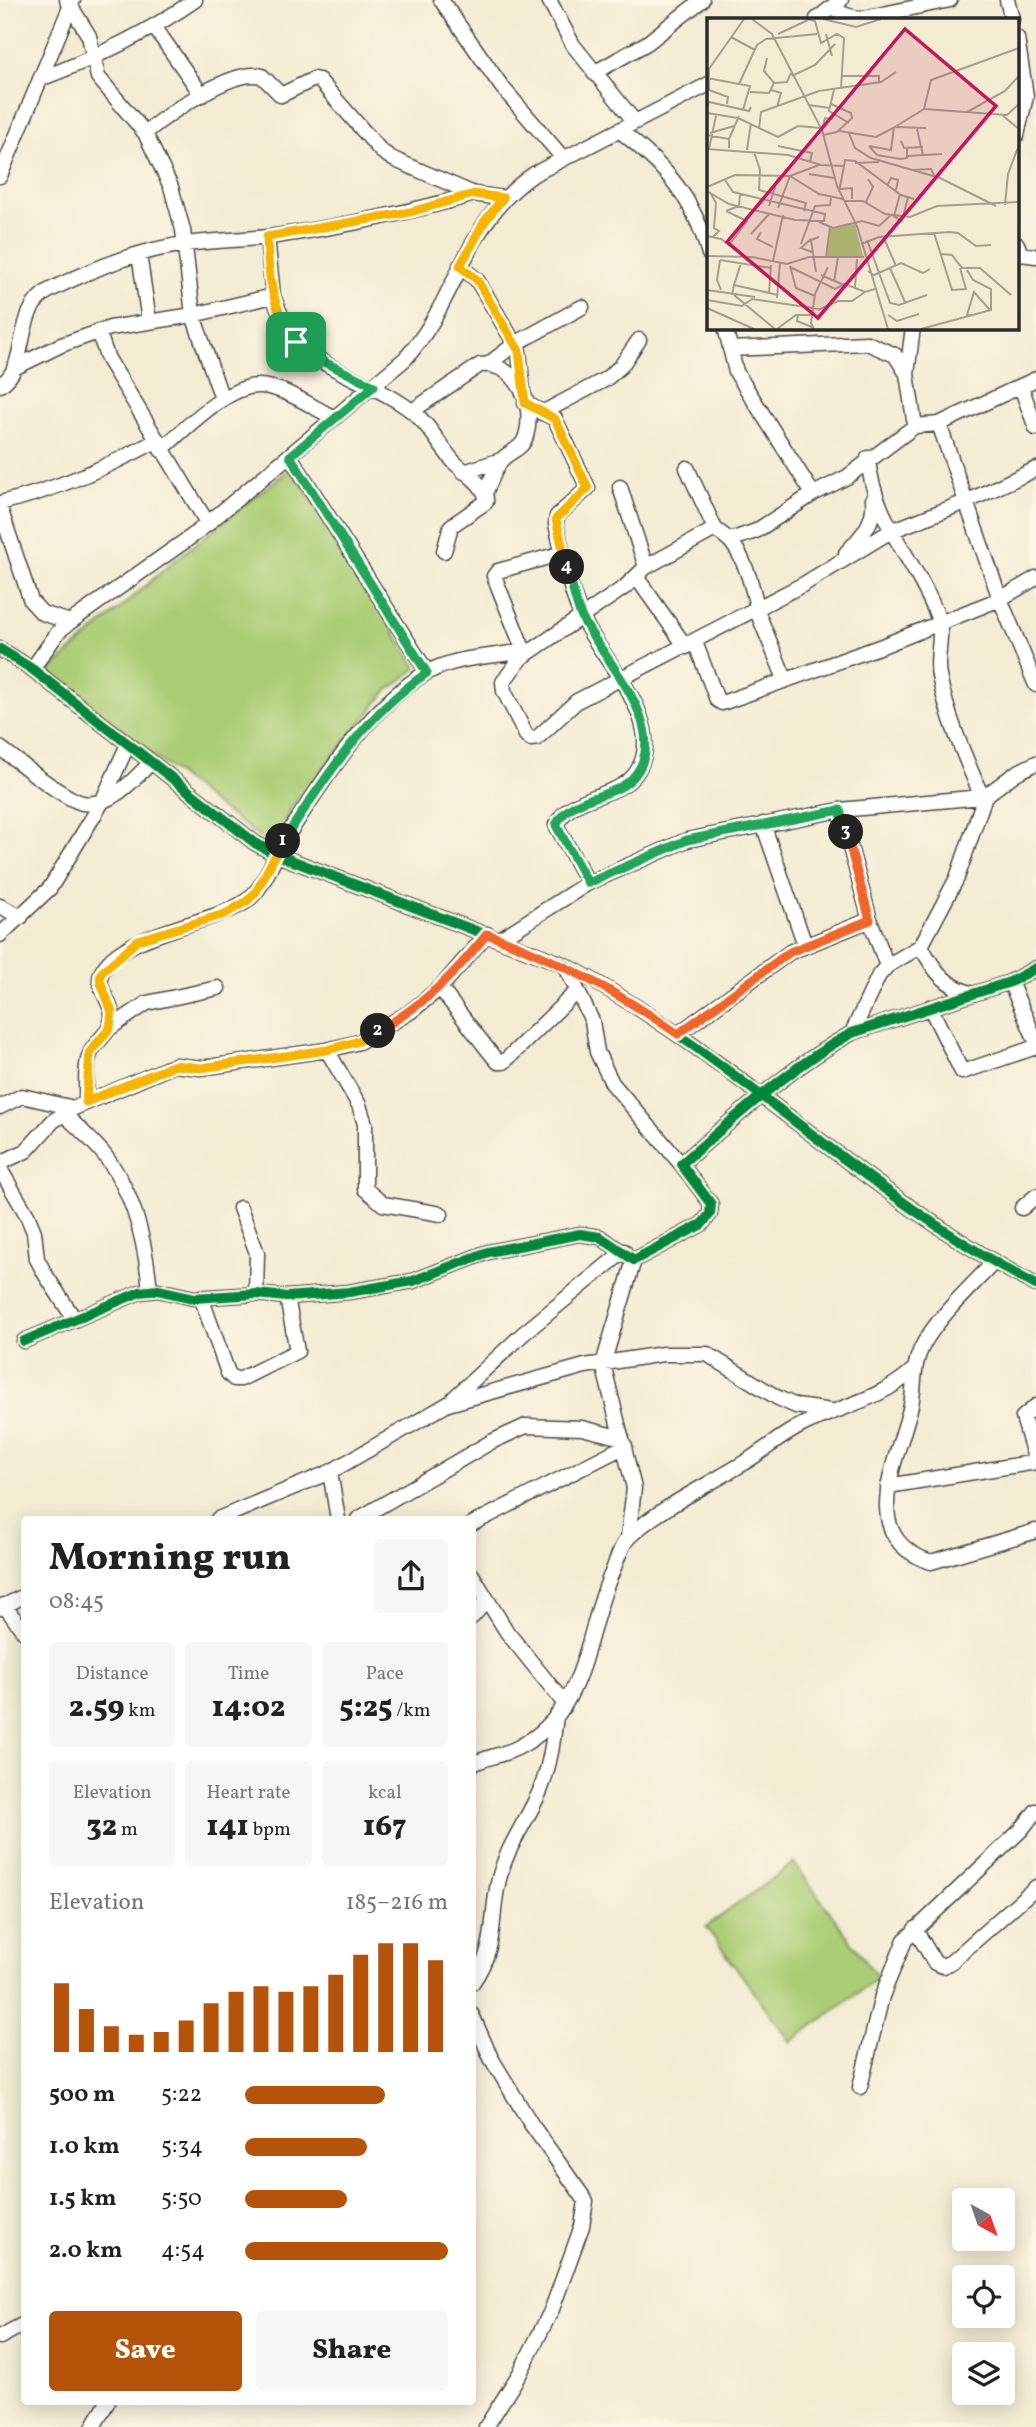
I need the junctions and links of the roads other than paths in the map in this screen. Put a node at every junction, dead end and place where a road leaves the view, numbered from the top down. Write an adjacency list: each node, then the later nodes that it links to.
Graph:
1 (195, 0): 13 (street)
2 (441, 0): 24 (street)
3 (549, 0): 16 (street)
4 (702, 0): 16 (street)
5 (950, 0): 11 (street)
6 (1007, 0): 12 (street)
7 (70, 2): 15 (street); 17 (street)
8 (837, 3): 9 (street); 10 (street)
9 (818, 18)
10 (856, 18)
11 (864, 18)
12 (1012, 18)
13 (155, 27): 15 (street); 19 (street)
14 (1018, 44): 22 (street)
15 (93, 59): 17 (street); 23 (street)
16 (594, 73): 20 (street)
17 (40, 79): 25 (street)
18 (707, 85): 20 (street)
19 (202, 95): 23 (street); 26 (street)
20 (635, 122): 21 (street)
21 (619, 130): 24 (street); 28 (street)
22 (1018, 131)
23 (145, 133): 30 (street)
24 (563, 158): 27 (street)
25 (0, 176)
26 (474, 194): 27 (street); 29 (street)
27 (503, 198): 34 (street)
28 (705, 222)
29 (267, 237): 30 (street); 35 (street)
30 (184, 244): 32 (street); 37 (street)
31 (1018, 246): 33 (street)
32 (139, 254): 38 (street); 46 (street)
33 (1036, 256)
34 (460, 266): 43 (street); 50 (street)
35 (273, 296): 37 (street); 50 (street)
36 (582, 307): 43 (street)
37 (193, 315): 38 (street); 53 (street)
38 (149, 321): 41 (street)
39 (725, 329): 44 (street)
40 (913, 329): 47 (street)
41 (98, 331): 46 (street); 60 (street)
42 (639, 340): 55 (street)
43 (515, 344): 45 (street); 52 (street)
44 (730, 349): 47 (street); 70 (street)
45 (487, 365): 52 (street); 54 (street)
46 (14, 369): 49 (street)
47 (907, 374): 58 (street)
48 (1036, 379): 51 (street)
49 (0, 385)
50 (374, 386): 54 (street); 56 (street)
51 (1021, 387): 57 (street); 59 (street)
52 (524, 398): 55 (street); 63 (street)
53 (222, 399): 56 (street); 60 (street)
54 (412, 411): 66 (street)
55 (542, 413): 78 (street)
56 (335, 418): 61 (street)
57 (939, 424): 58 (street); 71 (street)
58 (915, 426): 62 (street)
59 (1036, 428)
60 (159, 445): 72 (street); 73 (street)
61 (290, 456): 73 (street); 91 (street)
62 (868, 458): 68 (street); 70 (street)
63 (501, 460): 66 (street); 69 (street)
64 (687, 468): 74 (street)
65 (1036, 468): 71 (street)
66 (464, 472): 69 (street)
67 (620, 487): 79 (street)
68 (871, 487): 75 (street); 81 (street)
69 (485, 493): 77 (street)
70 (813, 494): 76 (street)
71 (968, 501): 75 (street); 82 (street)
72 (0, 506): 85 (street)
73 (208, 524): 85 (street)
74 (715, 529): 76 (street); 79 (street)
75 (891, 531): 81 (street); 86 (street)
76 (730, 540): 83 (street)
77 (444, 551)
78 (563, 553): 84 (street); 89 (street)
79 (642, 572): 84 (street); 87 (street)
80 (1036, 578): 82 (street)
81 (804, 584): 83 (street)
82 (999, 599): 86 (street); 94 (street)
83 (757, 607): 87 (street); 92 (street)
84 (581, 616): 89 (street); 93 (street)
85 (70, 622): 90 (street)
86 (940, 622): 92 (street); 99 (street)
87 (690, 645): 92 (street); 93 (street)
88 (0, 649): 90 (street)
89 (528, 650): 91 (street); 93 (street)
90 (32, 669): 95 (street)
91 (427, 673): 103 (street)
92 (785, 679)
93 (621, 680): 104 (street)
94 (1036, 685)
95 (128, 744): 97 (street); 100 (street)
96 (0, 748): 100 (street)
97 (151, 762): 100 (street); 103 (street)
98 (1036, 763): 99 (street)
99 (984, 797): 101 (street); 111 (street)
100 (102, 802): 106 (street)
101 (840, 810): 102 (street); 107 (street)
102 (763, 824): 104 (street); 110 (street)
103 (275, 854): 109 (street); 121 (street)
104 (588, 883): 109 (street)
105 (0, 905): 106 (street)
106 (21, 916): 108 (street)
107 (870, 920): 110 (street); 113 (street)
108 (0, 935)
109 (493, 936): 112 (street); 117 (street)
110 (805, 945): 123 (street)
111 (921, 946): 113 (street); 119 (street)
112 (565, 965): 118 (street); 123 (street)
113 (887, 966): 122 (street)
114 (1036, 968): 115 (street)
115 (1010, 982): 119 (street); 124 (street)
116 (218, 988): 121 (street)
117 (440, 988): 118 (street); 126 (street)
118 (577, 991): 131 (street)
119 (973, 994): 120 (street)
120 (930, 1007): 122 (street); 125 (street)
121 (110, 1028): 129 (street)
122 (852, 1033): 127 (street)
123 (678, 1034): 127 (street)
124 (1036, 1041)
125 (1036, 1047)
126 (327, 1050): 129 (street); 136 (street)
127 (762, 1096): 131 (street); 138 (street)
128 (0, 1107): 129 (street)
129 (75, 1108): 130 (street); 140 (street)
130 (0, 1163)
131 (681, 1164): 137 (street)
132 (0, 1169): 144 (street)
133 (1036, 1196): 135 (street)
134 (240, 1208): 141 (street)
135 (1022, 1208)
136 (441, 1214)
137 (629, 1256): 143 (street); 146 (street); 148 (street)
138 (994, 1262): 139 (street); 147 (street)
139 (1035, 1286)
140 (150, 1291): 142 (street); 144 (street)
141 (256, 1293): 142 (street); 143 (street)
142 (201, 1297): 143 (street)
143 (287, 1297)
144 (75, 1320): 145 (street)
145 (24, 1341)
146 (603, 1364): 148 (street); 150 (street); 151 (street)
147 (912, 1371): 150 (street); 154 (street)
148 (448, 1404): 153 (street)
149 (1036, 1406): 152 (street)
150 (831, 1411): 160 (street)
151 (624, 1442): 157 (street); 158 (street); 160 (street)
152 (1036, 1462): 154 (street)
153 (330, 1472): 155 (street); 156 (street)
154 (888, 1486): 159 (street)
155 (225, 1516)
156 (337, 1516)
157 (363, 1516)
158 (476, 1522)
159 (1036, 1531)
160 (628, 1537): 167 (street)
161 (476, 1582): 163 (street)
162 (21, 1597): 164 (street)
163 (487, 1600): 165 (street); 167 (street)
164 (2, 1606): 166 (street)
165 (476, 1612)
166 (21, 1628)
167 (560, 1710): 168 (street); 172 (street)
168 (476, 1762)
169 (1036, 1811): 171 (street)
170 (1036, 1887): 171 (street)
171 (915, 1929): 174 (street)
172 (476, 1976)
173 (476, 2024): 179 (street)
174 (860, 2088)
175 (21, 2326): 176 (street)
176 (0, 2337)
177 (106, 2405): 178 (street)
178 (93, 2427)
179 (486, 2427)

